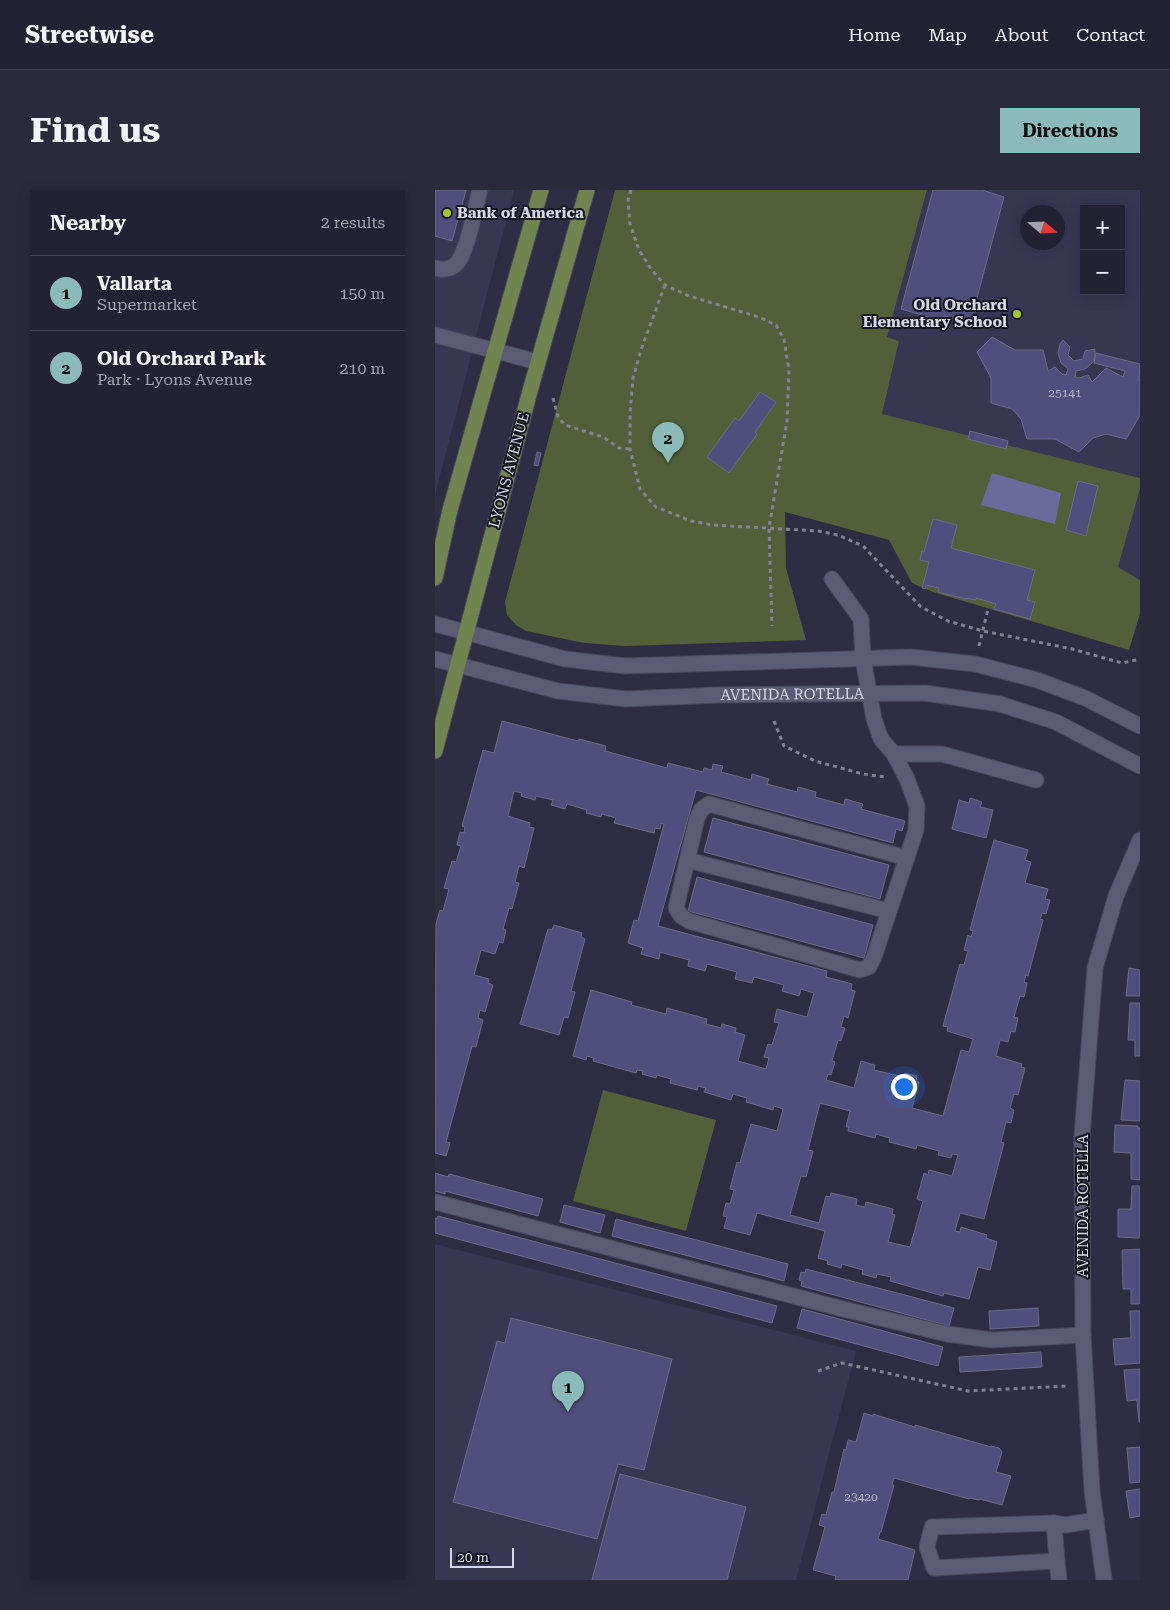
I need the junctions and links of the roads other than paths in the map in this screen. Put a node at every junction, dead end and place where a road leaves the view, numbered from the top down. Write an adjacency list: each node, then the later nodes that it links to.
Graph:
1 (480, 190): 4 (street)
2 (541, 190): 6 (main road)
3 (587, 190): 7 (main road, LYONS AVENUE)
4 (435, 268)
5 (435, 335): 6 (street)
6 (496, 351): 7 (street); 8 (main road)
7 (538, 362): 11 (main road, LYONS AVENUE)
8 (435, 578)
9 (832, 579): 12 (street)
10 (435, 624): 11 (street, AVENIDA ROTELLA)
11 (467, 633): 12 (street, AVENIDA ROTELLA); 14 (main road, LYONS AVENUE)
12 (863, 658): 15 (street); 16 (street, AVENIDA ROTELLA)
13 (435, 659): 14 (street, AVENIDA ROTELLA)
14 (458, 666): 15 (street, AVENIDA ROTELLA); 17 (main road, LYONS AVENUE)
15 (870, 692): 18 (street); 19 (street, AVENIDA ROTELLA)
16 (1140, 726)
17 (435, 751)
18 (894, 754): 20 (street); 22 (street)
19 (1140, 766)
20 (1036, 780)
21 (1140, 840): 26 (street, AVENIDA ROTELLA)
22 (907, 858): 23 (street); 24 (street)
23 (687, 860): 24 (street); 24 (street)
24 (889, 911)
25 (435, 1202): 26 (street)
26 (1083, 1335): 27 (street, AVENIDA ROTELLA)
27 (1096, 1520): 28 (street); 31 (street, AVENIDA ROTELLA)
28 (1054, 1522): 29 (street); 29 (street)
29 (1057, 1561): 30 (street)
30 (1059, 1580)
31 (1104, 1580)

